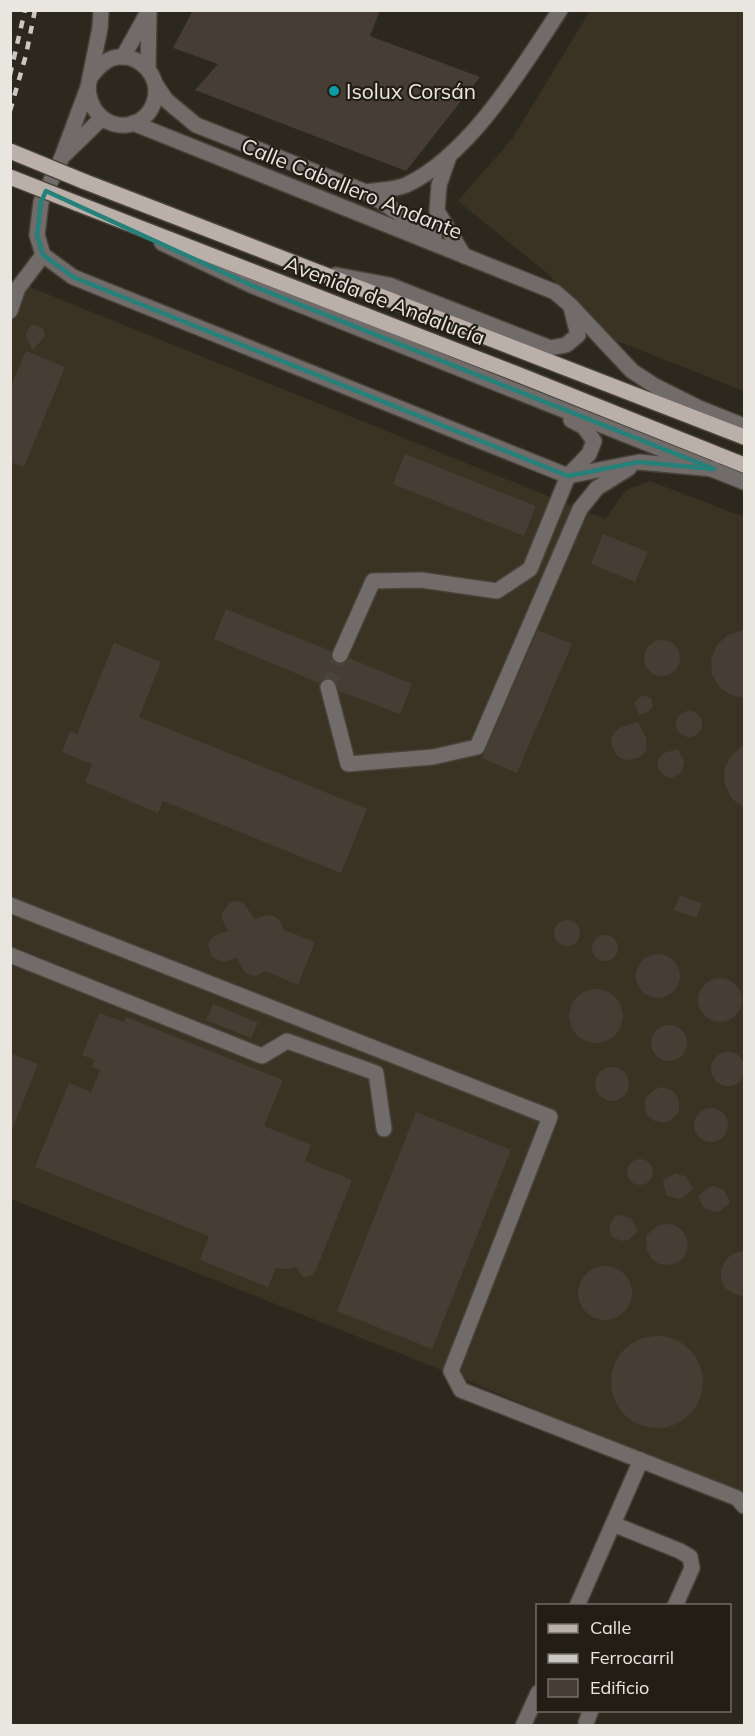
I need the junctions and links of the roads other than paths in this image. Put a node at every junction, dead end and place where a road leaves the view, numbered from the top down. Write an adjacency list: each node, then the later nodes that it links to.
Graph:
1 (100, 10): 4 (street)
2 (560, 10): 13 (street)
3 (149, 11): 5 (street); 6 (street)
4 (100, 28): 5 (street); 7 (street)
5 (118, 57): 6 (street); 7 (street)
6 (148, 69): 8 (street)
7 (90, 81): 9 (street); 12 (street)
8 (156, 85): 10 (street); 15 (street, Calle Caballero Andante)
9 (102, 118): 10 (street); 12 (street)
10 (133, 123): 18 (street, Calle Caballero Andante)
11 (10, 151): 19 (main road, Avenida de Andalucía, bridge)
12 (62, 157): 17 (street)
13 (448, 159): 15 (street); 18 (street)
14 (10, 177): 16 (main road, Avenida de Andalucía, bridge)
15 (366, 192): 18 (street, Calle Caballero Andante)
16 (76, 203): 22 (street); 27 (main road, Avenida de Andalucía)
17 (43, 255): 21 (street); 29 (street)
18 (464, 256): 20 (street)
19 (316, 271): 20 (street); 25 (main road, Avenida de Andalucía)
20 (570, 304): 23 (street)
21 (10, 311)
22 (507, 388): 28 (street); 29 (street)
23 (699, 408): 24 (street); 25 (street)
24 (744, 426)
25 (744, 436)
26 (639, 462): 28 (street); 29 (street); 32 (street)
27 (744, 465)
28 (714, 469): 30 (street)
29 (568, 476): 31 (street)
30 (744, 482)
31 (340, 655)
32 (328, 687)
33 (10, 905): 36 (street)
34 (10, 955): 35 (street)
35 (384, 1129)
36 (641, 1460): 37 (street); 38 (street)
37 (741, 1502)
38 (613, 1524): 39 (street); 40 (street)
39 (576, 1604)
40 (675, 1604)
41 (536, 1695): 42 (street)
42 (523, 1725)

